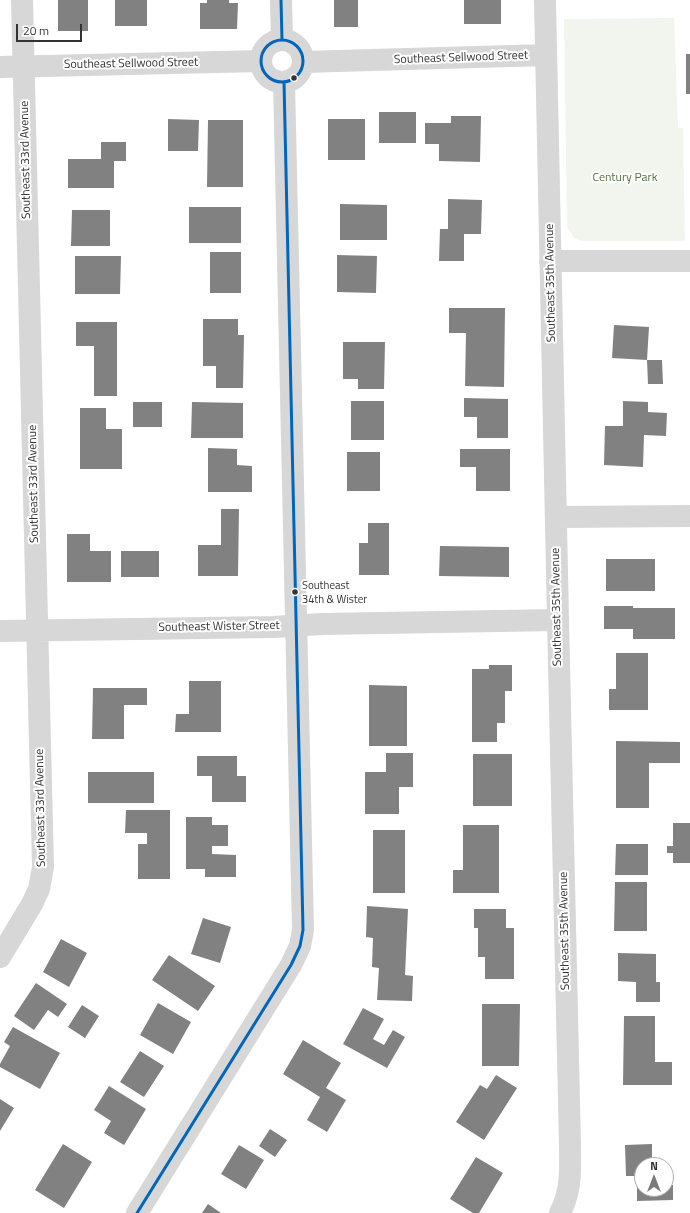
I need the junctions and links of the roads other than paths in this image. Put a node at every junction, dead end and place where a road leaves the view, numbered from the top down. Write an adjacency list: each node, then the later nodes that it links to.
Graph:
1 (22, 0): 9 (street, Southeast 33rd Avenue)
2 (281, 0): 4 (street)
3 (545, 0): 5 (street, Southeast 35th Avenue)
4 (282, 40): 6 (street); 7 (street)
5 (546, 56): 7 (street, Southeast Sellwood Street); 11 (street, Southeast 35th Avenue)
6 (261, 61): 9 (street, Southeast Sellwood Street); 10 (street)
7 (303, 62): 10 (street)
8 (0, 67): 9 (street, Southeast Sellwood Street)
9 (24, 67): 17 (street, Southeast 33rd Avenue)
10 (284, 82): 16 (street)
11 (550, 262): 12 (street); 14 (street, Southeast 35th Avenue)
12 (690, 262)
13 (690, 516): 14 (street)
14 (556, 517): 15 (street, Southeast 35th Avenue)
15 (558, 620): 16 (street, Southeast Wister Street); 21 (street, Southeast 35th Avenue)
16 (296, 626): 17 (street, Southeast Wister Street); 20 (street)
17 (37, 630): 18 (street, Southeast Wister Street); 19 (street, Southeast 33rd Avenue)
18 (0, 631)
19 (0, 957)
20 (137, 1213)
21 (560, 1213)

